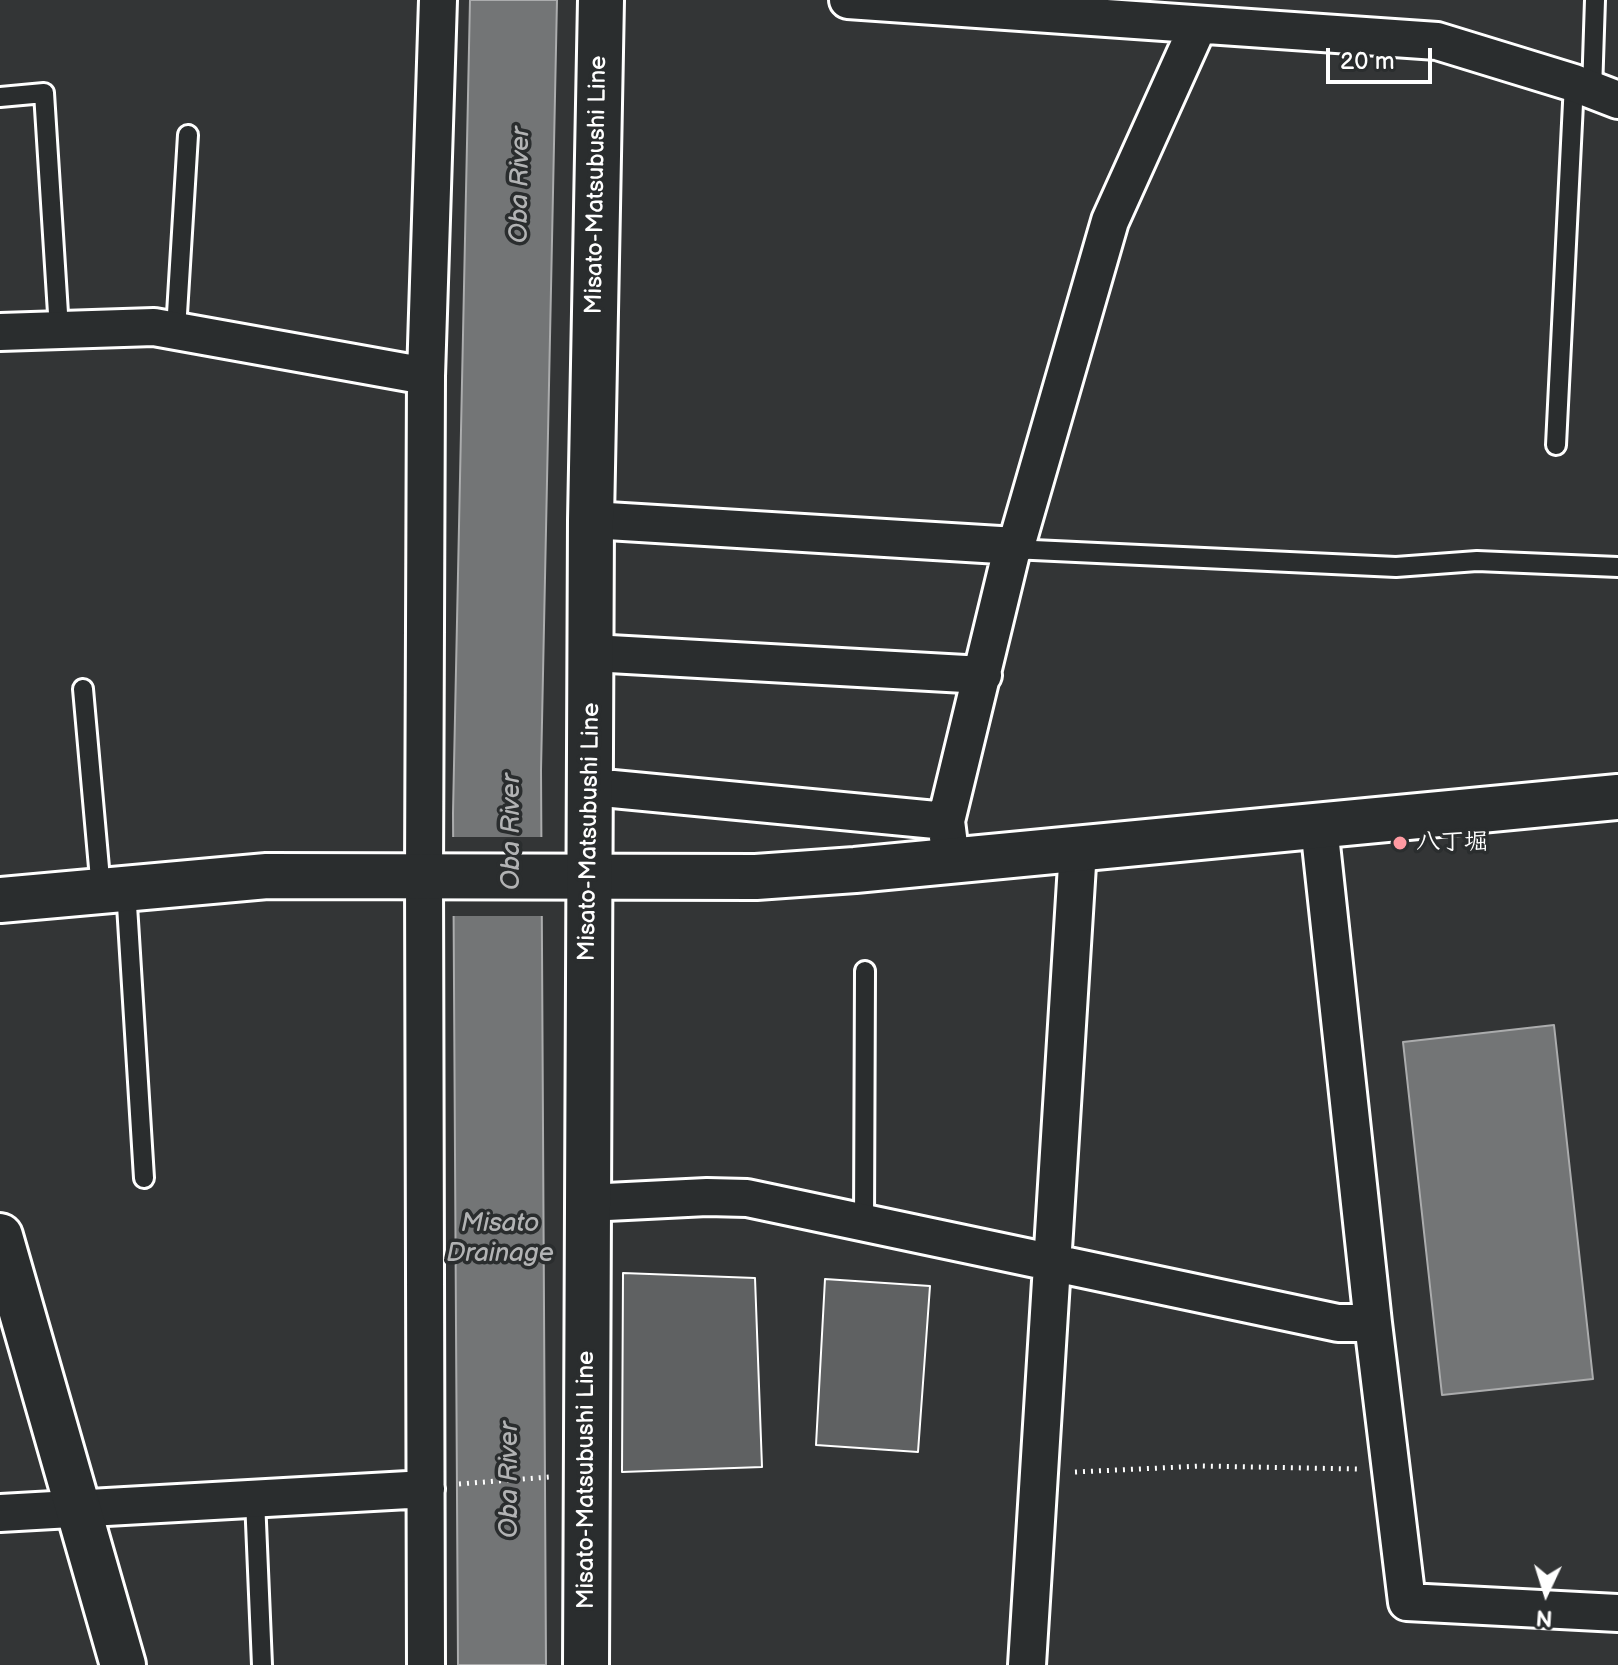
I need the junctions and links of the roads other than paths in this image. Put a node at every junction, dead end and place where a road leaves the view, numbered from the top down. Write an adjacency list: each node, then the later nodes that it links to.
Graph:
1 (438, 0): 12 (street)
2 (601, 0): 14 (street, Misato-Matsubushi Line)
3 (848, 0): 5 (street)
4 (1595, 0): 6 (lane)
5 (1203, 17): 6 (street); 15 (street)
6 (1595, 91): 13 (lane)
7 (0, 97): 9 (lane)
8 (188, 135): 10 (lane)
9 (59, 329): 10 (street); 11 (street)
10 (176, 330): 12 (street)
11 (0, 332)
12 (426, 376): 25 (street)
13 (1556, 445)
14 (591, 520): 15 (street); 17 (street, Misato-Matsubushi Line)
15 (1014, 547): 16 (lane); 18 (street)
16 (1618, 567)
17 (592, 653): 18 (street); 26 (street, Misato-Matsubushi Line)
18 (983, 675): 23 (street)
19 (83, 689): 27 (lane)
20 (613, 789): 23 (street)
21 (1618, 797): 22 (street)
22 (1319, 826): 24 (street); 35 (street)
23 (948, 841): 24 (street); 26 (street)
24 (1078, 849): 34 (street)
25 (433, 876): 26 (street); 27 (street); 36 (street)
26 (575, 876): 31 (street, Misato-Matsubushi Line)
27 (113, 889): 28 (street); 30 (lane)
28 (0, 900)
29 (865, 971): 32 (lane)
30 (144, 1178)
31 (587, 1203): 32 (street); 44 (street, Misato-Matsubushi Line)
32 (864, 1223): 34 (street)
33 (0, 1236): 38 (street)
34 (1051, 1263): 35 (street); 45 (street)
35 (1373, 1323): 40 (street)
36 (426, 1488): 37 (street); 43 (street)
37 (255, 1499): 38 (street); 42 (lane)
38 (77, 1510): 39 (street); 41 (street)
39 (0, 1513)
40 (1618, 1613)
41 (123, 1665)
42 (262, 1665)
43 (426, 1665)
44 (586, 1665)
45 (1027, 1665)

